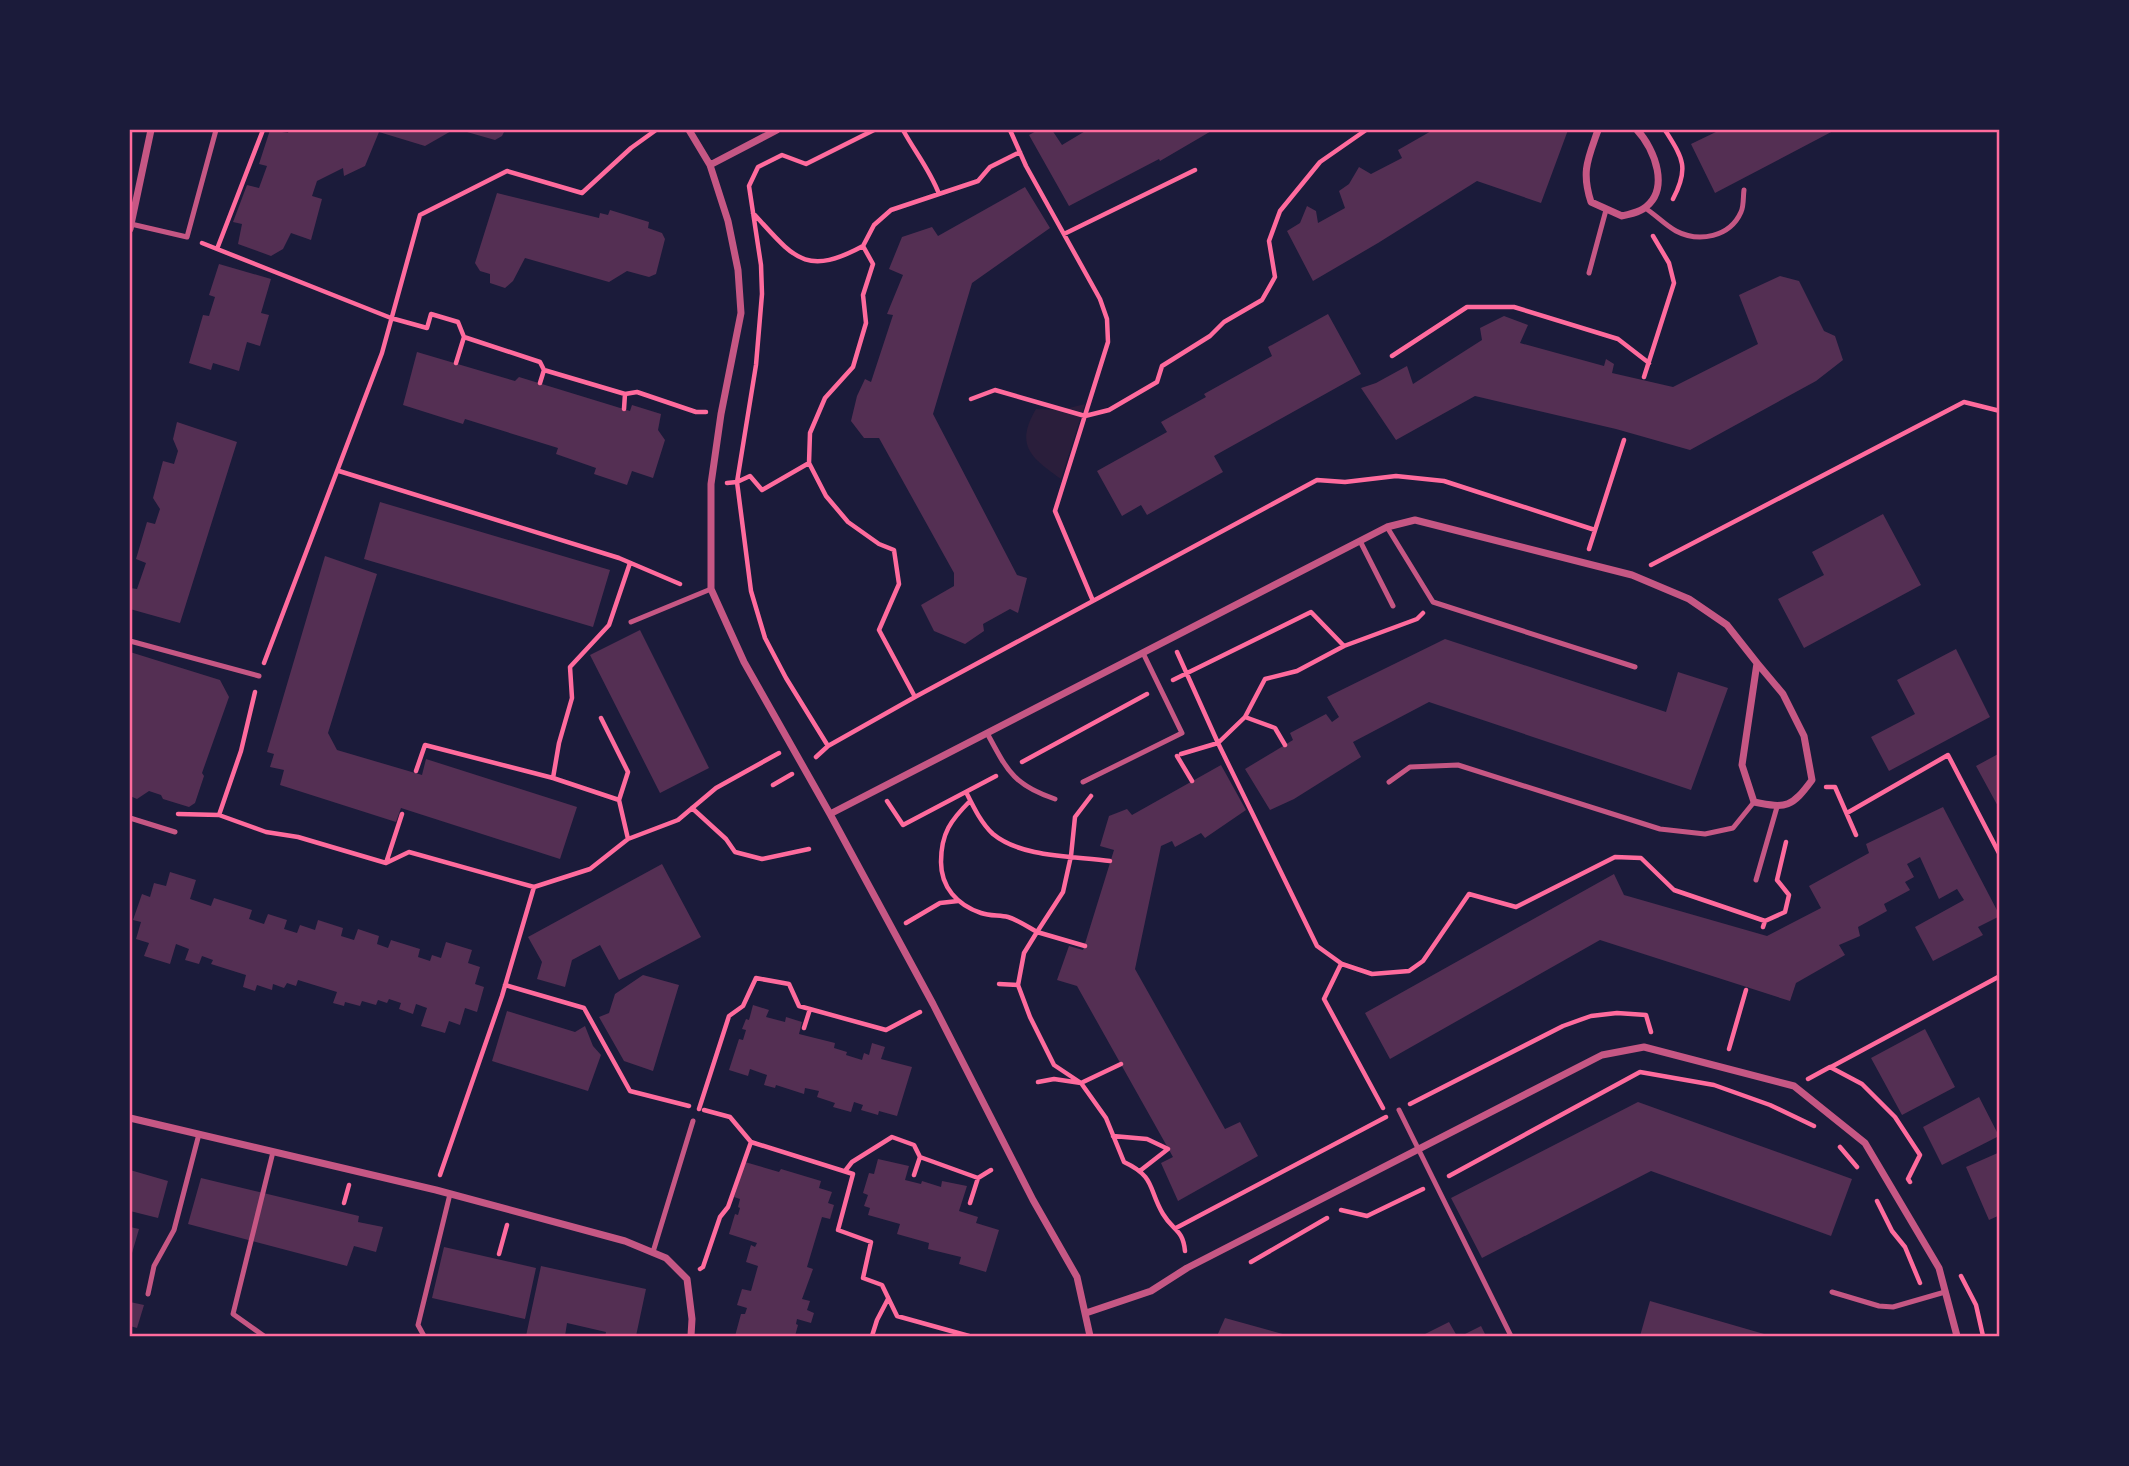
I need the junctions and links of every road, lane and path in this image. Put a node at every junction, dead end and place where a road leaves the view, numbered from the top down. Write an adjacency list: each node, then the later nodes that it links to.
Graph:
1 (151, 130): 23 (street)
2 (216, 130): 25 (lane)
3 (263, 130): 27 (path)
4 (656, 130): 29 (path)
5 (689, 130): 16 (street)
6 (777, 130): 16 (street)
7 (874, 130): 22 (path)
8 (903, 130): 19 (path)
9 (1010, 130): 15 (path)
10 (1366, 130): 42 (path)
11 (1598, 130): 20 (street)
12 (1637, 130): 21 (street)
13 (1672, 130): 14 (path)
14 (1667, 133)
15 (1020, 152): 19 (path); 24 (path)
16 (710, 165): 41 (street)
17 (1195, 170): 24 (path)
18 (1744, 190): 21 (lane)
19 (939, 194): 26 (path)
20 (1606, 210): 21 (street); 28 (lane)
21 (1642, 210): 33 (path)
22 (752, 212): 26 (path); 46 (path)
23 (130, 227): 25 (lane)
24 (1064, 234): 42 (path)
25 (187, 237): 27 (path)
26 (863, 246): 44 (path)
27 (217, 249): 29 (path)
28 (1589, 273)
29 (391, 318): 30 (path); 45 (path)
30 (464, 337): 32 (path); 34 (path)
31 (1392, 356): 33 (path)
32 (456, 363)
33 (1649, 363): 35 (path)
34 (544, 370): 36 (path); 37 (path)
35 (1644, 377)
36 (540, 383)
37 (625, 394): 39 (path); 41 (path)
38 (971, 400): 42 (path)
39 (624, 409)
40 (2000, 411): 53 (path)
41 (721, 414): 47 (street)
42 (1085, 416): 55 (path)
43 (1624, 440): 49 (path)
44 (809, 463): 46 (path); 65 (path)
45 (339, 471): 51 (path); 64 (path)
46 (737, 482): 47 (path); 65 (path)
47 (711, 485): 54 (street)
48 (1387, 527): 50 (street); 52 (street); 63 (lane)
49 (1595, 530): 52 (path); 55 (path)
50 (1360, 541): 56 (lane); 58 (street)
51 (630, 563): 54 (path); 75 (path)
52 (1584, 563): 53 (street)
53 (1632, 575): 62 (street)
54 (711, 589): 57 (lane); 71 (street)
55 (1093, 601): 65 (path)
56 (1393, 606)
57 (631, 622)
58 (1171, 638): 61 (street); 69 (path)
59 (130, 641): 64 (lane)
60 (1344, 646): 66 (path)
61 (1143, 653): 68 (street); 77 (lane)
62 (1757, 663): 79 (street); 85 (street)
63 (1635, 667)
64 (259, 676): 89 (path)
65 (915, 697)
66 (1245, 717): 69 (path); 70 (path)
67 (601, 718): 83 (path)
68 (987, 733): 82 (lane); 91 (street)
69 (1218, 743): 72 (path); 109 (path)
70 (1285, 745)
71 (792, 746): 87 (path); 91 (street)
72 (1177, 756): 73 (path); 76 (path)
73 (1165, 761)
74 (416, 771): 75 (path)
75 (553, 778): 83 (path)
76 (1192, 781)
77 (1083, 782)
78 (1389, 782): 85 (lane)
79 (1807, 787): 86 (street); 88 (path)
80 (1103, 790): 100 (path)
81 (966, 792): 84 (path)
82 (1055, 799)
83 (619, 800): 96 (path)
84 (970, 801): 100 (path); 105 (path)
85 (1754, 802): 86 (street)
86 (1777, 807): 103 (lane)
87 (692, 808): 96 (path); 98 (path)
88 (1846, 813): 95 (path); 99 (path)
89 (219, 814): 92 (path); 102 (path)
90 (402, 814): 102 (path)
91 (830, 814): 106 (street)
92 (172, 815)
93 (130, 818): 94 (lane)
94 (175, 832)
95 (1856, 835)
96 (628, 839): 104 (path)
97 (1786, 841): 109 (path)
98 (809, 849)
99 (2000, 855)
100 (1071, 856): 101 (path); 107 (path)
101 (1110, 861)
102 (386, 863): 104 (path)
103 (1756, 880)
104 (534, 887): 112 (path)
105 (959, 901): 106 (path); 107 (path)
106 (892, 932): 115 (street)
107 (1037, 932): 108 (path); 113 (path)
108 (1085, 946)
109 (1342, 964): 147 (path)
110 (2000, 976): 120 (path)
111 (999, 984): 113 (path)
112 (505, 985): 123 (path); 142 (path)
113 (1018, 985): 122 (path)
114 (1746, 990): 118 (path)
115 (933, 1004): 116 (path); 158 (street)
116 (810, 1009): 117 (path); 123 (path)
117 (804, 1028)
118 (1729, 1049)
119 (1121, 1064): 122 (path)
120 (1830, 1067)
121 (1038, 1082): 122 (path)
122 (1081, 1083): 129 (path)
123 (699, 1109): 131 (path)
124 (1399, 1110): 132 (lane)
125 (130, 1118): 128 (street)
126 (693, 1121): 148 (lane)
127 (1823, 1130): 141 (path)
128 (199, 1134): 133 (street); 155 (lane)
129 (1113, 1136): 136 (path); 136 (path)
130 (1832, 1140): 139 (path)
131 (751, 1142): 137 (path); 152 (path)
132 (1418, 1149): 141 (lane); 151 (street); 154 (street)
133 (273, 1152): 142 (street); 159 (lane)
134 (920, 1157): 137 (path); 138 (path); 140 (path)
135 (991, 1170): 140 (path)
136 (1141, 1170): 147 (path)
137 (845, 1171): 156 (path)
138 (914, 1175)
139 (1863, 1177)
140 (978, 1178): 145 (path)
141 (1435, 1184): 150 (path); 165 (lane)
142 (436, 1190): 143 (street)
143 (450, 1194): 146 (street); 160 (lane)
144 (1875, 1197): 157 (path)
145 (970, 1203)
146 (511, 1211): 148 (street); 149 (path)
147 (1176, 1228): 151 (path)
148 (653, 1252): 152 (street)
149 (499, 1254)
150 (1251, 1262)
151 (1187, 1268): 158 (street)
152 (687, 1279): 161 (street)
153 (1832, 1292): 157 (lane)
154 (1945, 1292): 157 (lane); 166 (street)
155 (148, 1294)
156 (889, 1298): 162 (path); 163 (path)
157 (1926, 1299)
158 (1086, 1313): 164 (street)
159 (264, 1336)
160 (424, 1336)
161 (691, 1336)
162 (872, 1336)
163 (969, 1336)
164 (1090, 1336)
165 (1511, 1336)
166 (1957, 1336)

